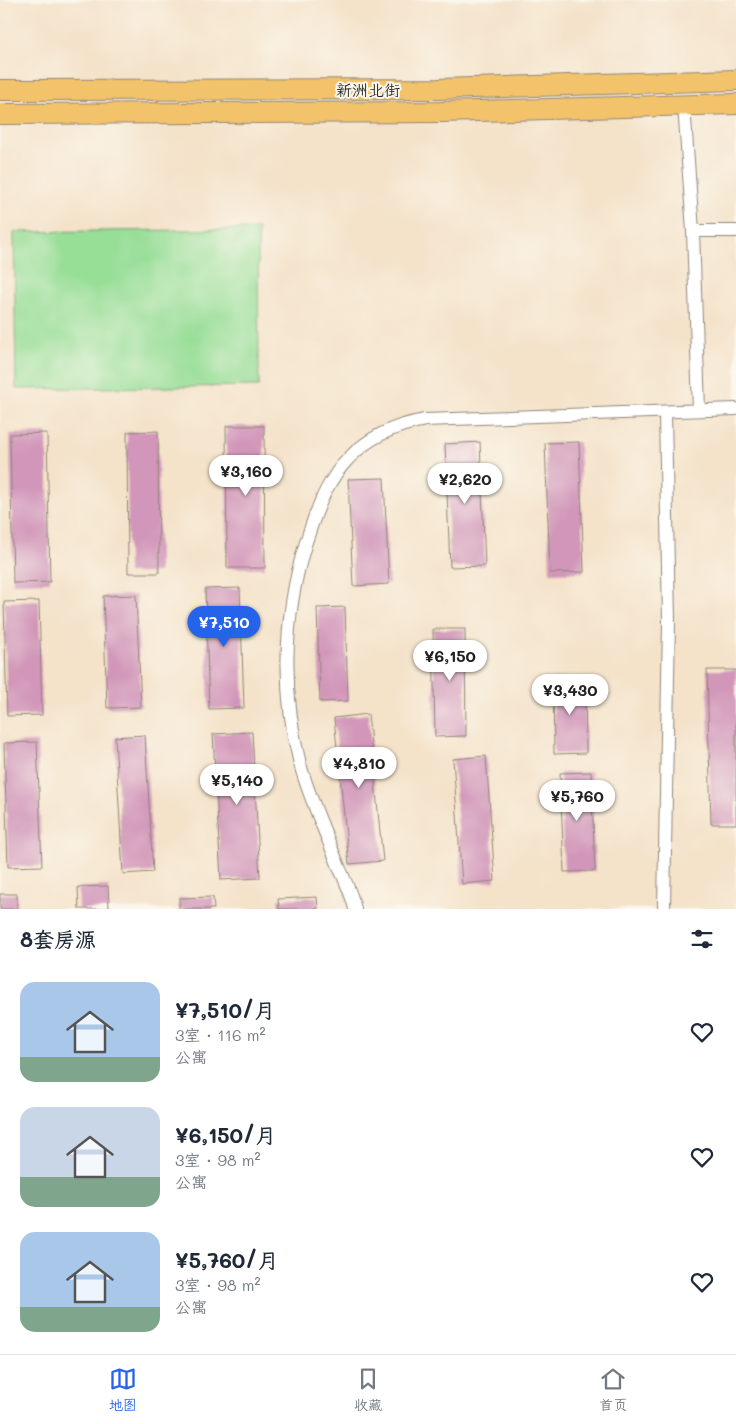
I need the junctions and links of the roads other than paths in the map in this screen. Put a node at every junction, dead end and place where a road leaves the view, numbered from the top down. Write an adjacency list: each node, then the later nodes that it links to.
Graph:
1 (736, 80): 2 (main road, 新洲北街)
2 (0, 90)
3 (736, 104): 4 (main road, 新洲北街)
4 (684, 105): 5 (main road, 新洲北街); 7 (street)
5 (0, 114)
6 (736, 230): 7 (street)
7 (693, 231): 9 (street)
8 (736, 409): 9 (street)
9 (699, 410): 10 (street)
10 (665, 412): 11 (street); 12 (street)
11 (355, 909)
12 (664, 909)

